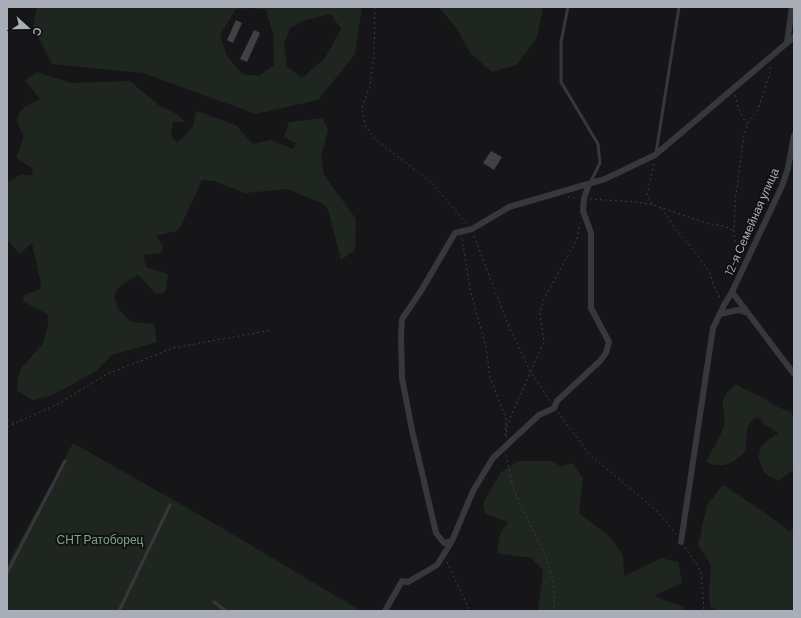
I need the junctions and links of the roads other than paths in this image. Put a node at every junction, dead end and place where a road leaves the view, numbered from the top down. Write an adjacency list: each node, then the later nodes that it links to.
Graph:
1 (568, 7): 8 (lane)
2 (679, 7): 7 (lane)
3 (792, 7): 5 (street)
4 (794, 38): 5 (street)
5 (787, 43): 7 (street)
6 (794, 135): 9 (street, 12-я Семейная улица)
7 (655, 155): 8 (street)
8 (590, 184): 15 (street); 15 (street)
9 (732, 292): 10 (street); 11 (street, 12-я Семейная улица)
10 (748, 313): 11 (street); 12 (street)
11 (720, 314): 16 (street, 12-я Семейная улица)
12 (794, 374)
13 (65, 461): 17 (lane)
14 (170, 505): 19 (lane)
15 (452, 541): 21 (street)
16 (682, 542)
17 (7, 574)
18 (214, 602): 20 (lane)
19 (118, 611)
20 (226, 611)
21 (385, 611)

